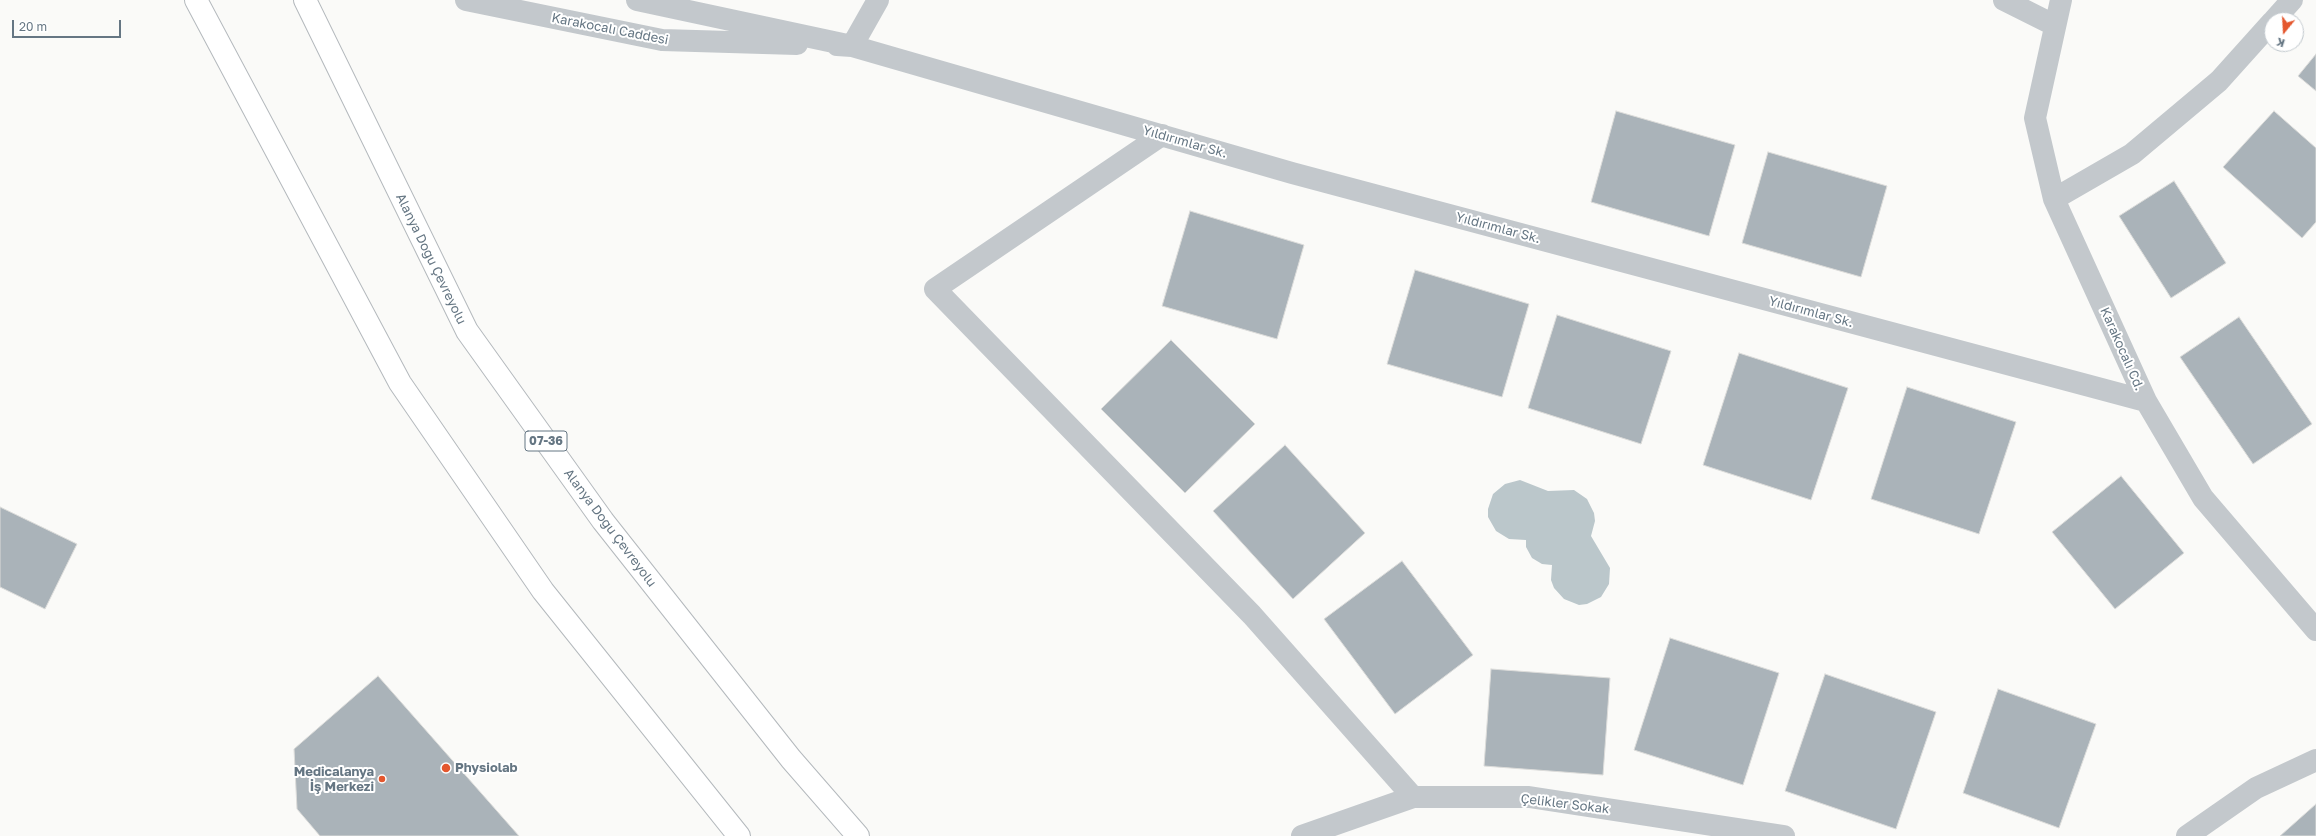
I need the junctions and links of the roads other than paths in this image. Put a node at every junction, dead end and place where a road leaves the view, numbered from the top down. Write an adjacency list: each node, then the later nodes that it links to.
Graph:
1 (196, 0): 19 (highway)
2 (305, 0): 20 (highway, Alanya Doğu Çevreyolu / 07-36)
3 (466, 0): 12 (street, Karakocalı Caddesi)
4 (637, 0): 12 (street)
5 (878, 0): 12 (street)
6 (2004, 0): 10 (street)
7 (2061, 0): 10 (street, Karakocalı Cd.)
8 (2292, 0): 9 (street)
9 (2281, 12)
10 (2054, 25): 14 (street, Karakocalı Cd.)
11 (2264, 31): 14 (street)
12 (852, 46): 13 (street, Yıldırımlar Sk.)
13 (1162, 135): 15 (street, Yıldırımlar Sk.); 18 (street)
14 (2054, 199): 15 (street, Karakocalı Cd.)
15 (2146, 401): 16 (street, Karakocalı Cd.)
16 (2316, 630)
17 (2316, 760): 23 (street)
18 (1413, 797): 21 (street, Çelikler Sokak); 22 (street, Çelikler Sokak)
19 (739, 836)
20 (858, 836)
21 (1302, 836)
22 (1784, 836)
23 (2187, 836)

